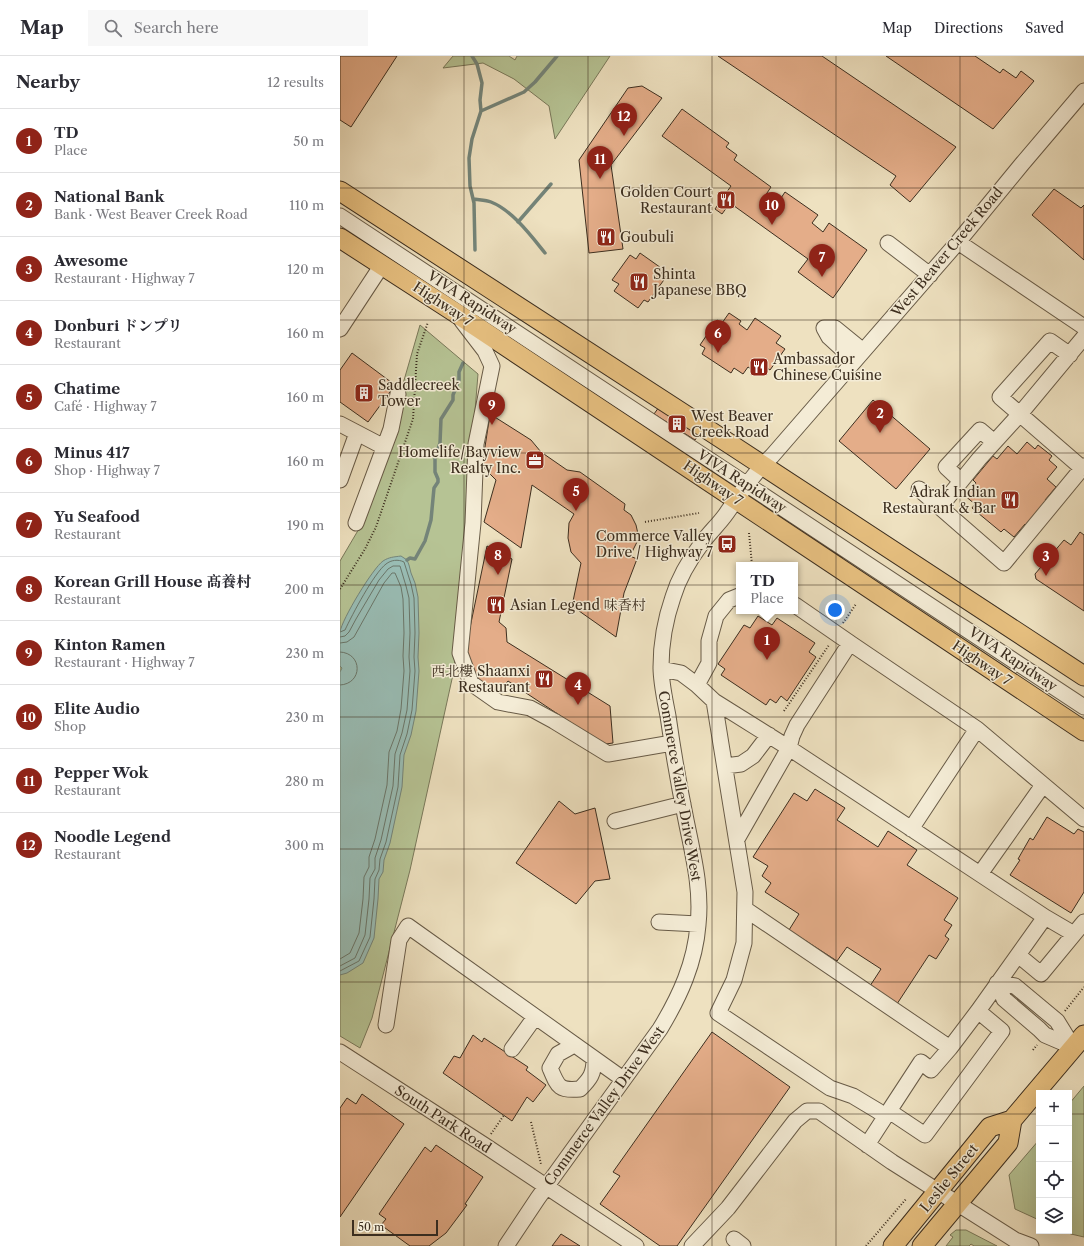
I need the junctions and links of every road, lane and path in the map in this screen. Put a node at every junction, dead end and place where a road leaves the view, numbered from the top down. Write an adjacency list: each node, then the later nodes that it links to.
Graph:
1 (1084, 91): 5 (street, West Beaver Creek Road)
2 (340, 191): 20 (main road)
3 (340, 216): 25 (street, VIVA Rapidway)
4 (340, 238): 7 (main road, Highway 7)
5 (958, 242): 8 (street, West Beaver Creek Road); 10 (street)
6 (888, 243): 8 (street)
7 (382, 265): 9 (main road, Highway 7); 11 (street)
8 (930, 275): 20 (street, West Beaver Creek Road)
9 (456, 313): 25 (main road, Highway 7); 46 (street)
10 (1084, 327)
11 (340, 329)
12 (1084, 337): 13 (street)
13 (1070, 355): 15 (street); 15 (street)
14 (398, 394): 19 (street)
15 (1020, 414): 18 (street); 21 (street)
16 (340, 424): 17 (street)
17 (357, 433): 19 (street); 22 (street)
18 (994, 442): 23 (street); 23 (street)
19 (384, 448): 29 (street)
20 (762, 465): 25 (street, West Beaver Creek Road); 38 (main road)
21 (1083, 467): 26 (street)
22 (340, 480)
23 (961, 482): 26 (street)
24 (919, 489): 26 (street)
25 (741, 492): 37 (street, Commerce Valley Drive West); 41 (street, VIVA Rapidway); 44 (main road, Highway 7)
26 (940, 507)
27 (699, 513): 28 (path)
28 (645, 522)
29 (356, 523)
30 (749, 533): 31 (path)
31 (752, 562)
32 (736, 597): 39 (street)
33 (856, 604): 35 (path)
34 (798, 607): 35 (street)
35 (836, 633): 36 (street); 42 (path)
36 (850, 643): 43 (street); 47 (street)
37 (661, 669): 39 (street); 46 (street, Commerce Valley Drive West)
38 (1084, 676)
39 (697, 684): 40 (street)
40 (714, 701): 45 (street); 48 (street)
41 (1084, 707)
42 (784, 711)
43 (977, 729): 49 (street); 53 (street)
44 (1084, 731)
45 (769, 735): 47 (street); 48 (street)
46 (672, 743): 50 (street, Commerce Valley Drive West)
47 (789, 748): 53 (street); 54 (street)
48 (725, 766): 54 (street)
49 (1043, 785): 51 (street); 55 (street)
50 (683, 804): 52 (street); 60 (street, Commerce Valley Drive West)
51 (1084, 819)
52 (615, 821)
53 (911, 829): 55 (street)
54 (737, 839): 56 (street)
55 (980, 874): 57 (street)
56 (745, 909): 71 (street); 76 (street)
57 (1045, 916): 61 (street); 62 (street)
58 (659, 922): 60 (street)
59 (1084, 922): 61 (street)
60 (698, 924): 75 (street, Commerce Valley Drive West)
61 (1074, 934): 62 (street)
62 (1018, 955): 63 (street)
63 (997, 983): 66 (street); 69 (street)
64 (1084, 987): 65 (path)
65 (1068, 1006)
66 (978, 1011): 71 (street); 76 (street)
67 (535, 1017): 68 (street); 70 (street); 72 (street)
68 (386, 1025)
69 (1079, 1041): 78 (main road)
70 (574, 1044): 74 (street); 74 (street)
71 (950, 1048): 76 (street)
72 (512, 1049)
73 (340, 1052): 80 (street, South Park Road)
74 (594, 1059): 75 (street)
75 (623, 1079): 83 (street, Commerce Valley Drive West)
76 (887, 1114): 81 (street)
77 (504, 1115): 80 (path)
78 (1012, 1120): 84 (main road, Leslie Street); 86 (main road, Leslie Street)
79 (531, 1122): 82 (path)
80 (484, 1145): 83 (street, South Park Road)
81 (867, 1145): 84 (street); 89 (street)
82 (541, 1164)
83 (546, 1187): 87 (street, Commerce Valley Drive West); 88 (street, South Park Road)
84 (939, 1191): 86 (street); 91 (main road, Leslie Street)
85 (906, 1200): 90 (path)
86 (958, 1203): 92 (main road, Leslie Street); 93 (street)
87 (506, 1246)
88 (636, 1246)
89 (692, 1246)
90 (866, 1246)
91 (893, 1246)
92 (922, 1246)
93 (1031, 1246)

